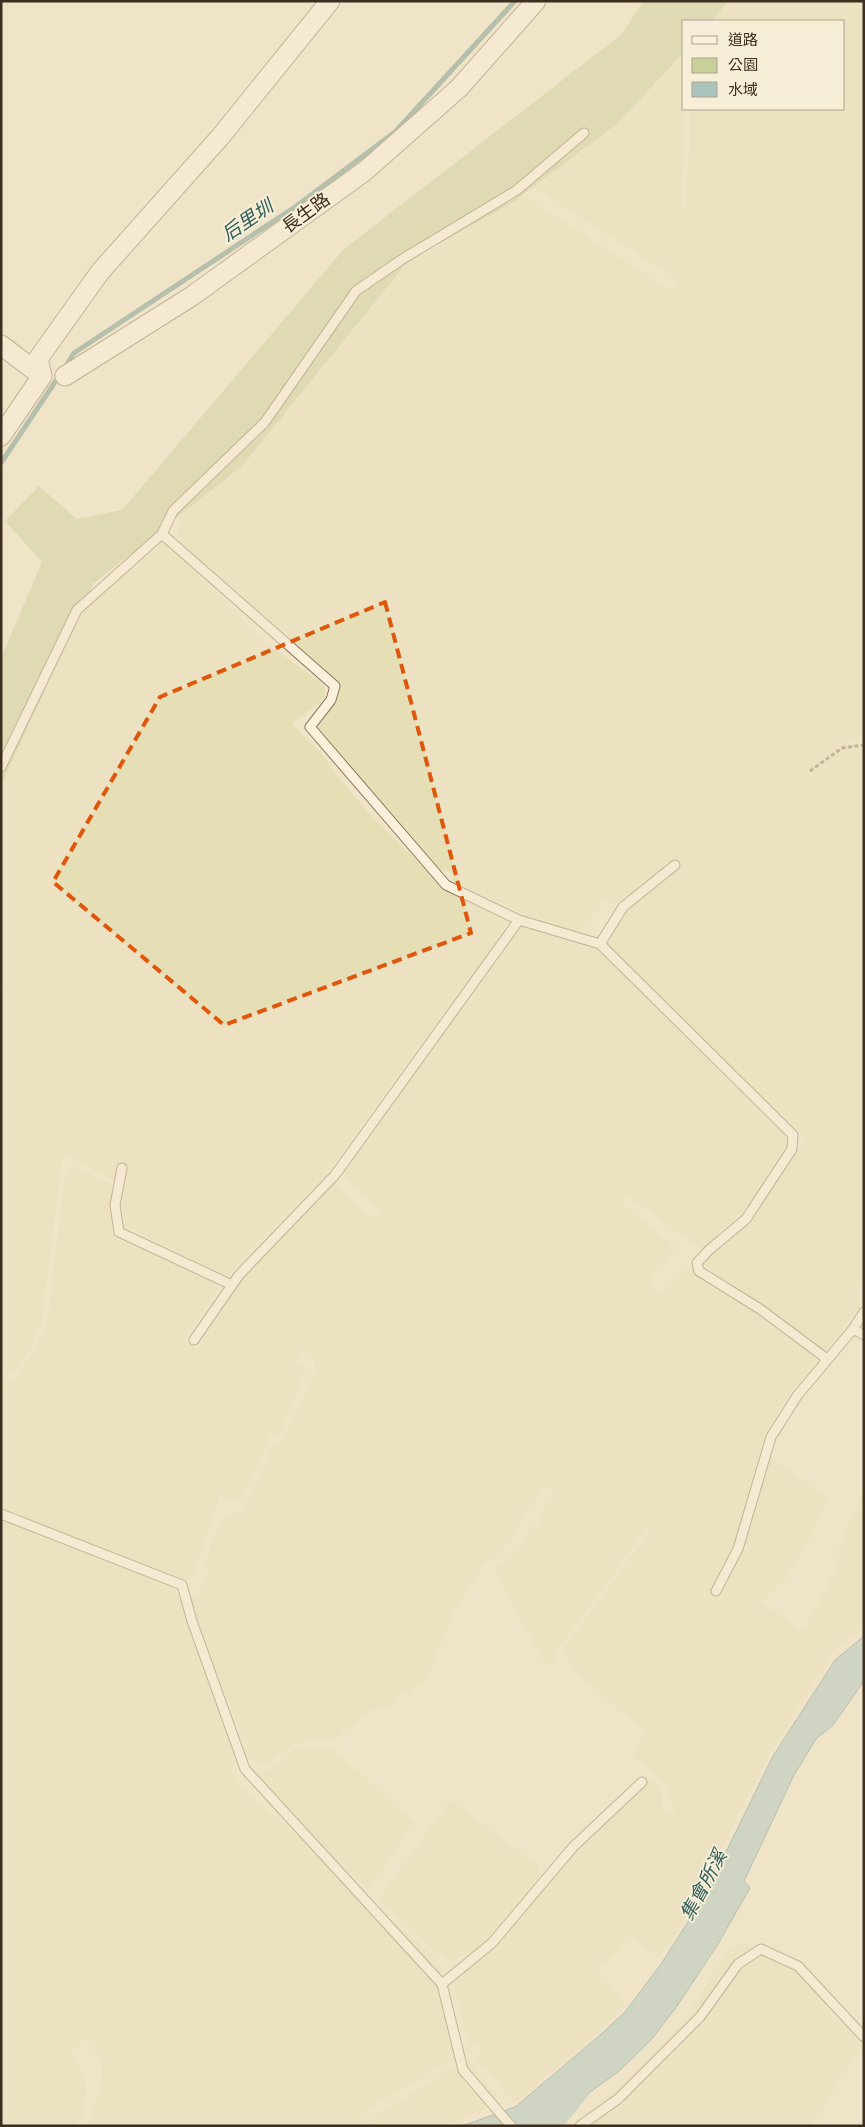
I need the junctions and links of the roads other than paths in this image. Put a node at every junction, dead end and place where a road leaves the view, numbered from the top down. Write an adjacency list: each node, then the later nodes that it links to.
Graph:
1 (330, 1): 5 (street)
2 (536, 1): 5 (street, 長生路)
3 (584, 134): 7 (lane)
4 (1, 345): 5 (street)
5 (54, 376): 6 (street)
6 (1, 436)
7 (162, 534): 8 (lane); 10 (lane)
8 (1, 767)
9 (675, 866): 11 (lane)
10 (519, 920): 11 (lane); 13 (lane)
11 (600, 944): 18 (lane)
12 (122, 1168): 13 (lane)
13 (232, 1285): 17 (lane)
14 (864, 1312): 15 (lane)
15 (853, 1329): 16 (lane); 18 (lane)
16 (864, 1335)
17 (194, 1340)
18 (826, 1360): 20 (lane)
19 (1, 1514): 22 (lane)
20 (716, 1591)
21 (642, 1782): 22 (lane)
22 (442, 1984): 24 (lane)
23 (864, 2037): 25 (lane)
24 (510, 2125)
25 (580, 2126)

